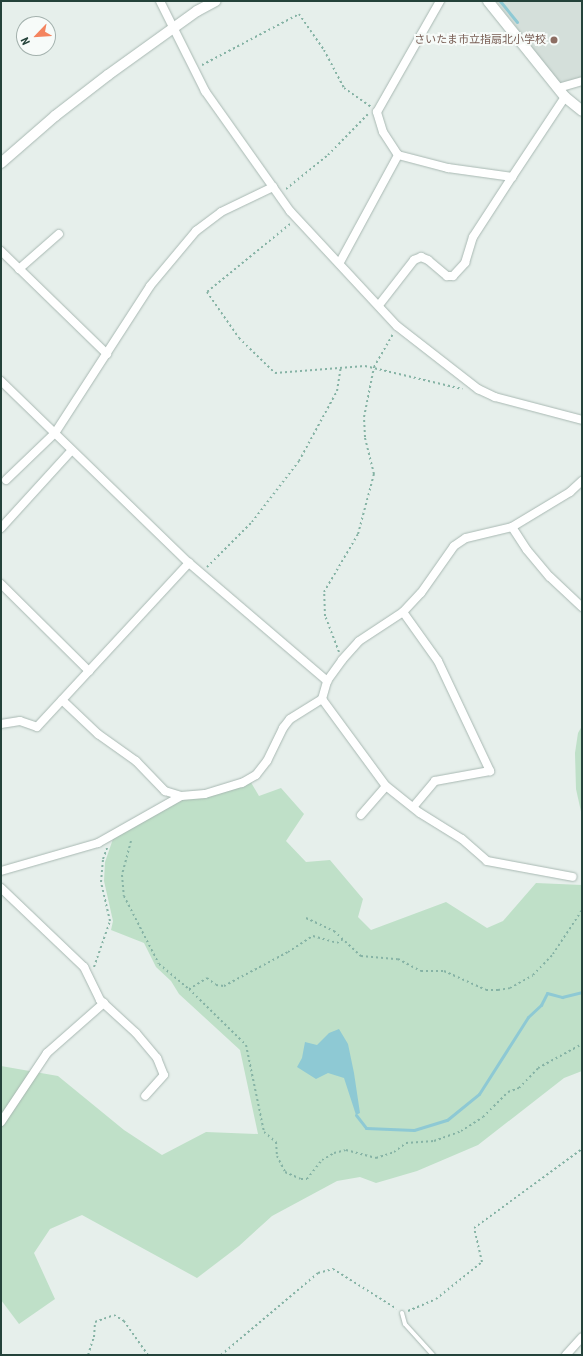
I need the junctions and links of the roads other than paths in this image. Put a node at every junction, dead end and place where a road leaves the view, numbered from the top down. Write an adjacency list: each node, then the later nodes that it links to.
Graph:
1 (160, 1): 5 (street)
2 (216, 1): 5 (street)
3 (440, 1): 10 (street)
4 (488, 1): 7 (street)
5 (174, 27): 11 (street); 13 (street)
6 (582, 81): 7 (street)
7 (558, 88): 8 (street)
8 (565, 97): 9 (street); 12 (street)
9 (582, 111)
10 (398, 155): 12 (street); 16 (street)
11 (1, 163)
12 (512, 177): 18 (street)
13 (273, 187): 16 (street); 19 (street)
14 (59, 234): 17 (street)
15 (1, 251): 17 (street)
16 (340, 262): 18 (street)
17 (19, 269): 19 (street)
18 (379, 305): 21 (street)
19 (107, 354): 22 (street)
20 (1, 381): 22 (street)
21 (582, 420)
22 (55, 432): 23 (street); 24 (street)
23 (72, 450): 27 (street); 28 (street)
24 (6, 480)
25 (582, 480): 26 (street)
26 (512, 526): 30 (street); 31 (street)
27 (1, 528)
28 (188, 563): 32 (street); 33 (street)
29 (1, 584): 32 (street)
30 (582, 607)
31 (403, 612): 33 (street); 39 (street)
32 (89, 671): 35 (street)
33 (327, 681): 34 (street)
34 (322, 699): 37 (street); 38 (street)
35 (62, 700): 36 (street); 38 (street)
36 (1, 724)
37 (386, 786): 39 (street); 40 (street)
38 (181, 796): 41 (street)
39 (413, 807): 42 (street)
40 (361, 815)
41 (1, 871)
42 (573, 877)
43 (1, 888): 44 (street)
44 (104, 1003): 45 (street); 46 (street)
45 (145, 1096)
46 (1, 1122)
47 (402, 1313): 49 (lane)
48 (582, 1337): 50 (street)
49 (433, 1355)
50 (566, 1355)

